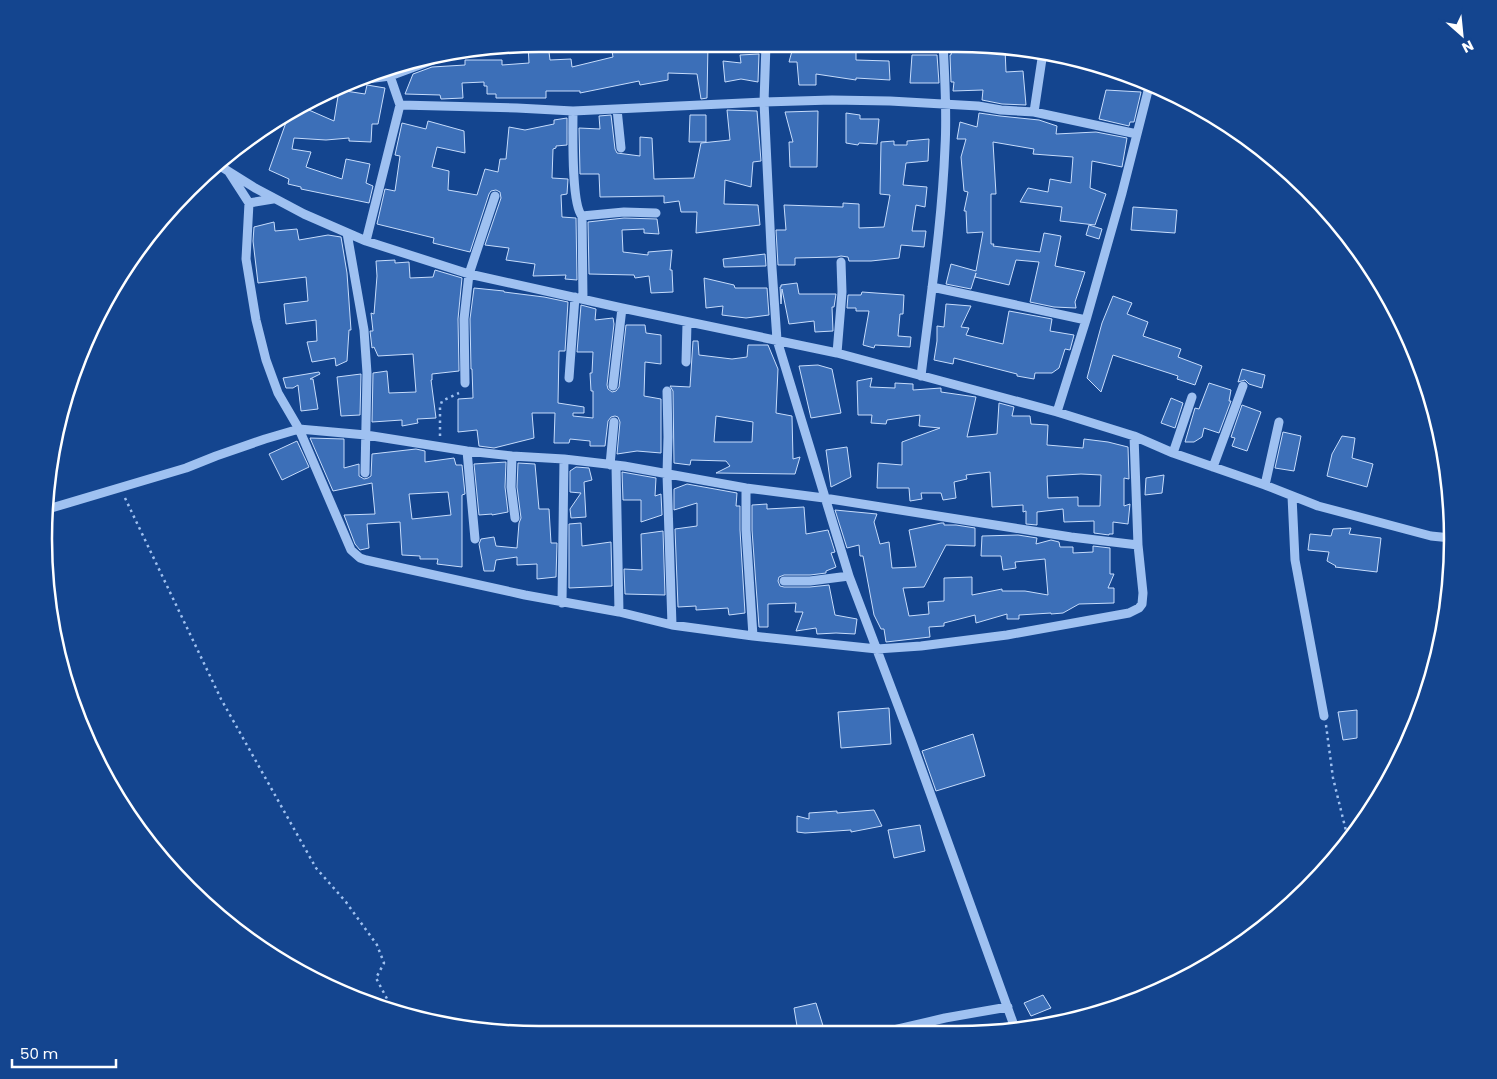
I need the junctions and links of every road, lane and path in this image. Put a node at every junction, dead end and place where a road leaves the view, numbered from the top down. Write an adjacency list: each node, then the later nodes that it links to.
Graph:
1 (766, 52): 6 (street)
2 (944, 52): 7 (street)
3 (1042, 60): 11 (street)
4 (390, 76): 8 (street)
5 (1148, 92): 12 (street)
6 (764, 102): 7 (street); 9 (street); 30 (street)
7 (946, 104): 11 (street); 25 (street)
8 (400, 105): 10 (street); 22 (street)
9 (617, 108): 10 (street); 13 (street)
10 (573, 111): 20 (street)
11 (1034, 112): 12 (street)
12 (1137, 134): 28 (street)
13 (621, 148)
14 (224, 168): 15 (street)
15 (229, 172): 17 (street); 18 (street)
16 (495, 196): 24 (street)
17 (273, 198): 18 (street); 21 (street)
18 (249, 203): 43 (street)
19 (656, 213): 20 (street)
20 (582, 216): 26 (street)
21 (347, 233): 22 (street); 44 (street)
22 (366, 241): 24 (street)
23 (841, 262): 31 (street)
24 (469, 274): 26 (street); 35 (street)
25 (932, 287): 28 (street); 33 (street)
26 (579, 298): 27 (street); 34 (street)
27 (622, 308): 29 (street); 36 (street)
28 (1086, 320): 40 (street)
29 (687, 323): 30 (street); 32 (street)
30 (777, 340): 31 (street); 59 (street)
31 (837, 353): 33 (street)
32 (686, 362)
33 (921, 376): 40 (street)
34 (569, 378)
35 (465, 383): 46 (path)
36 (613, 386)
37 (1242, 386): 52 (street)
38 (667, 391): 54 (street)
39 (1192, 398): 48 (street)
40 (1057, 412): 45 (street)
41 (614, 422): 51 (street)
42 (1279, 422): 55 (street)
43 (299, 429): 44 (street); 56 (street); 67 (street)
44 (366, 435): 46 (street); 53 (street)
45 (1134, 436): 48 (street); 64 (street)
46 (440, 447): 47 (street)
47 (467, 451): 49 (street); 63 (street)
48 (1173, 453): 52 (street)
49 (512, 456): 50 (street); 61 (street)
50 (564, 459): 51 (street); 67 (street)
51 (613, 465): 54 (street); 68 (street)
52 (1213, 467): 55 (street)
53 (365, 473)
54 (667, 474): 57 (street); 69 (street)
55 (1265, 485): 58 (street)
56 (120, 487): 60 (street); 74 (path)
57 (746, 488): 59 (street); 70 (street)
58 (1292, 496): 62 (street); 72 (street)
59 (824, 498): 64 (street); 65 (street)
60 (54, 507)
61 (515, 518)
62 (1444, 537)
63 (475, 539)
64 (1138, 545): 71 (street)
65 (849, 576): 66 (street); 71 (street)
66 (784, 581)
67 (562, 603): 68 (street)
68 (619, 612): 69 (street)
69 (672, 625): 70 (street)
70 (753, 636): 71 (street)
71 (877, 649): 75 (street)
72 (1324, 716): 73 (path)
73 (1346, 833)
74 (389, 1003)
75 (1008, 1007): 76 (street); 77 (street)
76 (1013, 1023)
77 (911, 1026)

